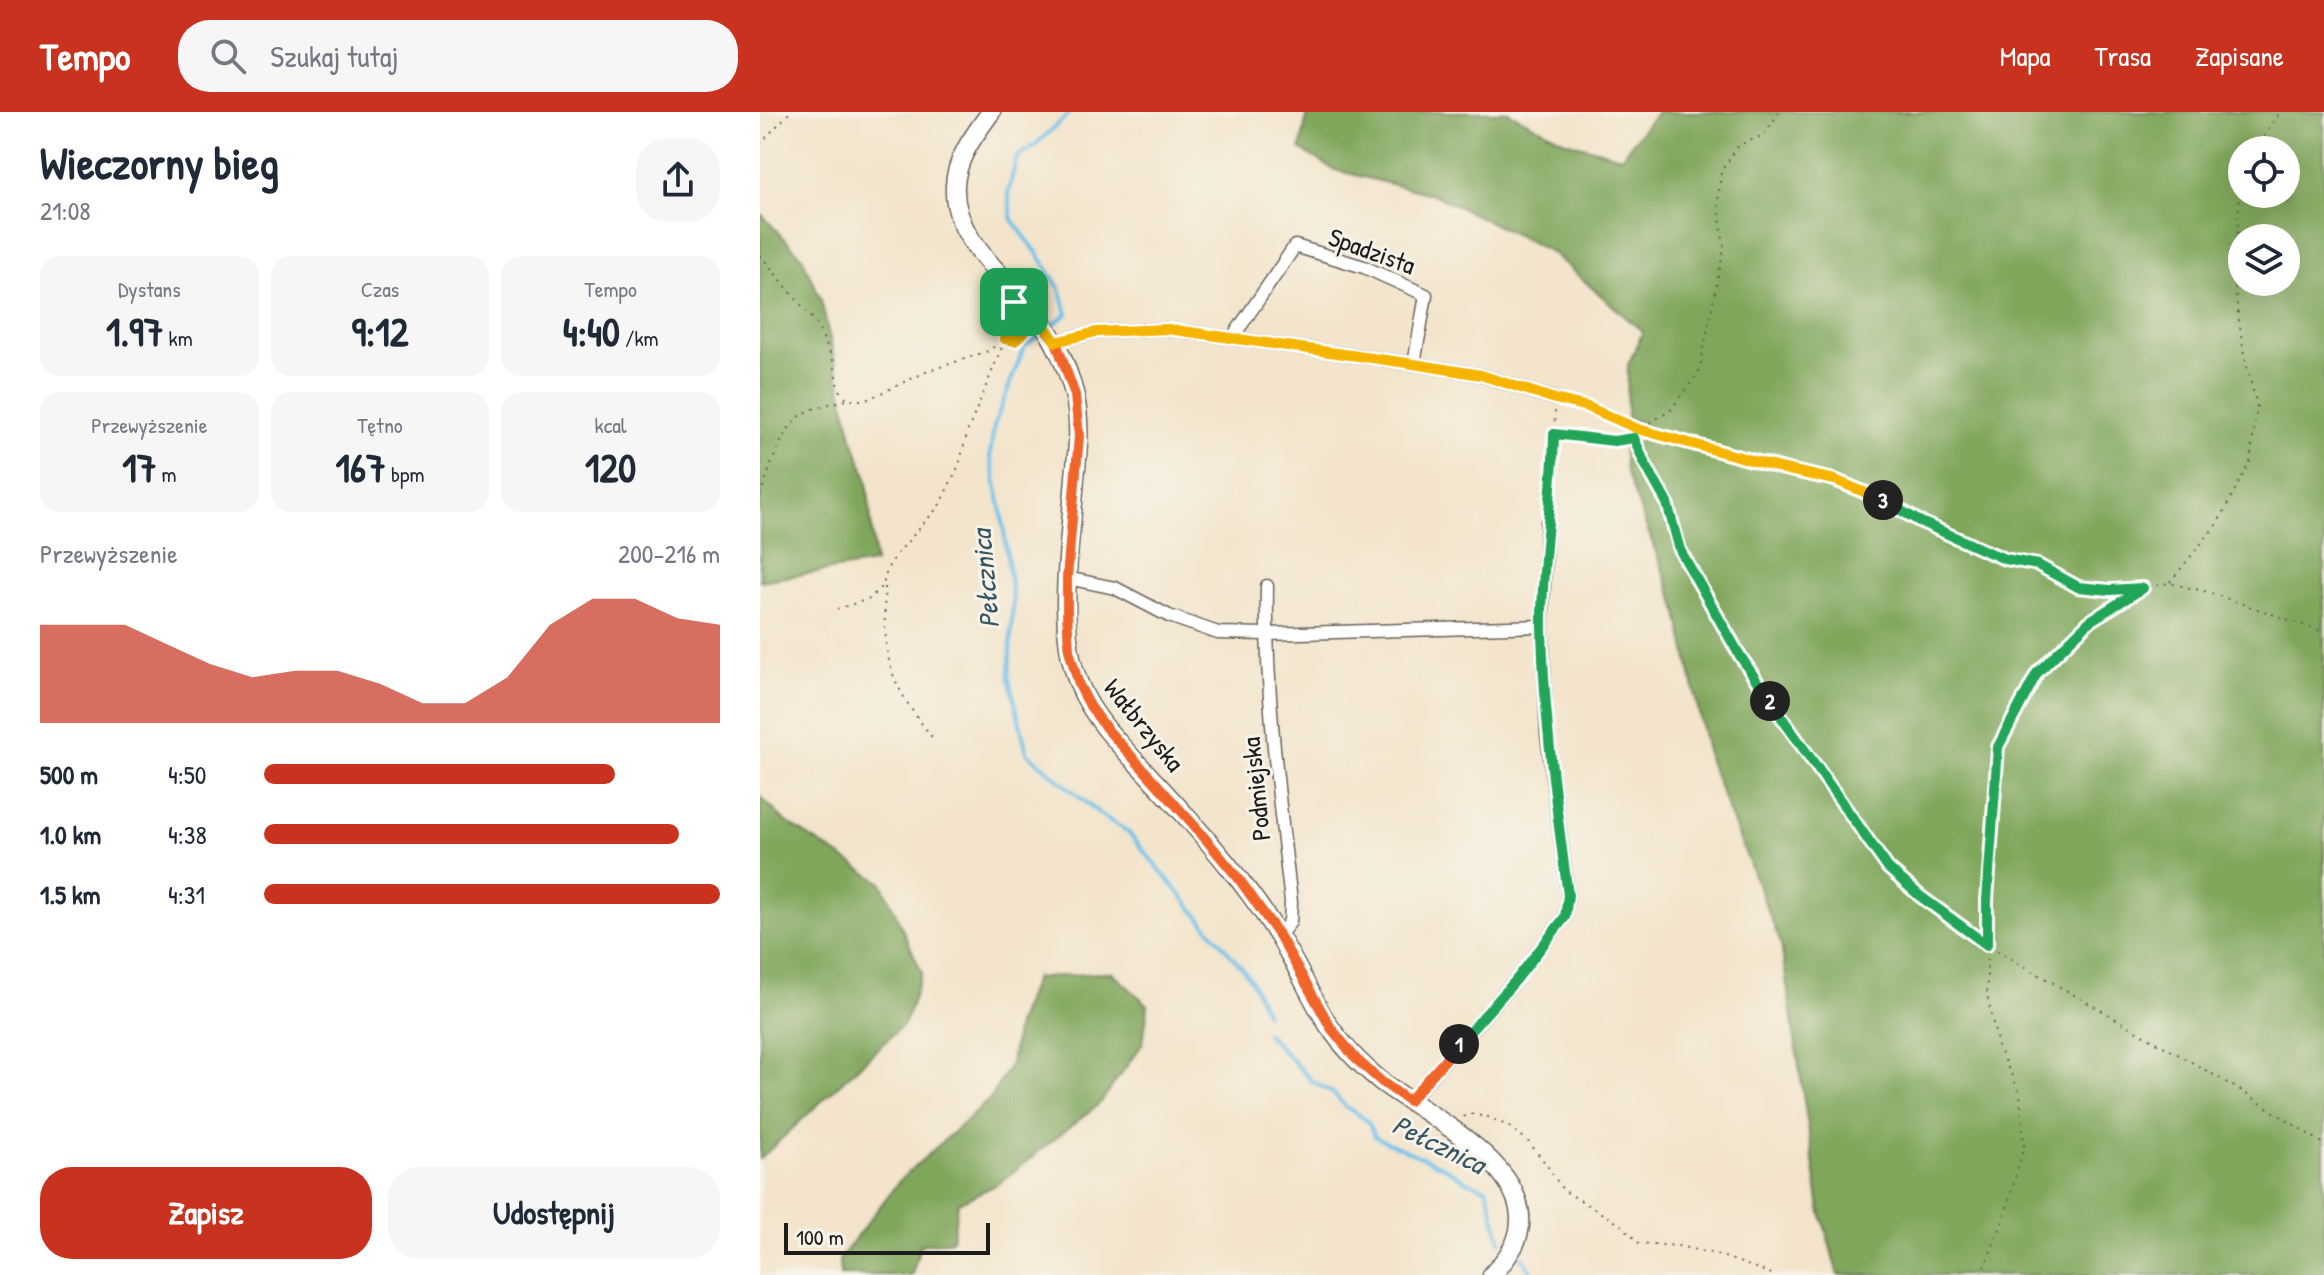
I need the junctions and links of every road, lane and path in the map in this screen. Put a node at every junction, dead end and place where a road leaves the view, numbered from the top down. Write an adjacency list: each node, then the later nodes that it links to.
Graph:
1 (790, 112): 6 (path)
2 (991, 112): 9 (main road, Wałbrzyska)
3 (1779, 112): 16 (path)
4 (2280, 112): 5 (path)
5 (2264, 136)
6 (760, 144)
7 (2238, 208): 22 (path)
8 (760, 255): 15 (path)
9 (1018, 294): 10 (main road, Wałbrzyska); 12 (lane)
10 (1047, 330): 11 (street); 12 (lane); 21 (main road, Wałbrzyska)
11 (1233, 337): 13 (street); 13 (street, Spadzista)
12 (1005, 339): 15 (path); 23 (path)
13 (1414, 364): 14 (street)
14 (1555, 399): 16 (path); 17 (path)
15 (848, 400): 19 (path)
16 (1638, 429): 18 (path); 25 (path)
17 (1554, 434): 18 (path); 20 (path)
18 (1634, 438): 32 (path)
19 (760, 495)
20 (1547, 522): 27 (street)
21 (1067, 578): 29 (street); 31 (main road, Wałbrzyska)
22 (2169, 583): 25 (path); 28 (path)
23 (883, 585): 26 (path); 30 (path)
24 (1267, 586): 29 (street, Podmiejska)
25 (2143, 588): 32 (path)
26 (837, 609)
27 (1542, 626): 29 (street); 33 (street)
28 (2324, 632)
29 (1266, 634): 31 (street, Podmiejska)
30 (932, 737)
31 (1279, 935): 33 (main road, Wałbrzyska)
32 (1987, 945): 35 (path); 38 (path)
33 (1409, 1101): 34 (main road, Wałbrzyska)
34 (1450, 1127): 36 (main road, Wałbrzyska); 37 (path)
35 (2324, 1144)
36 (1492, 1275)
37 (1775, 1275)
38 (1981, 1275)

